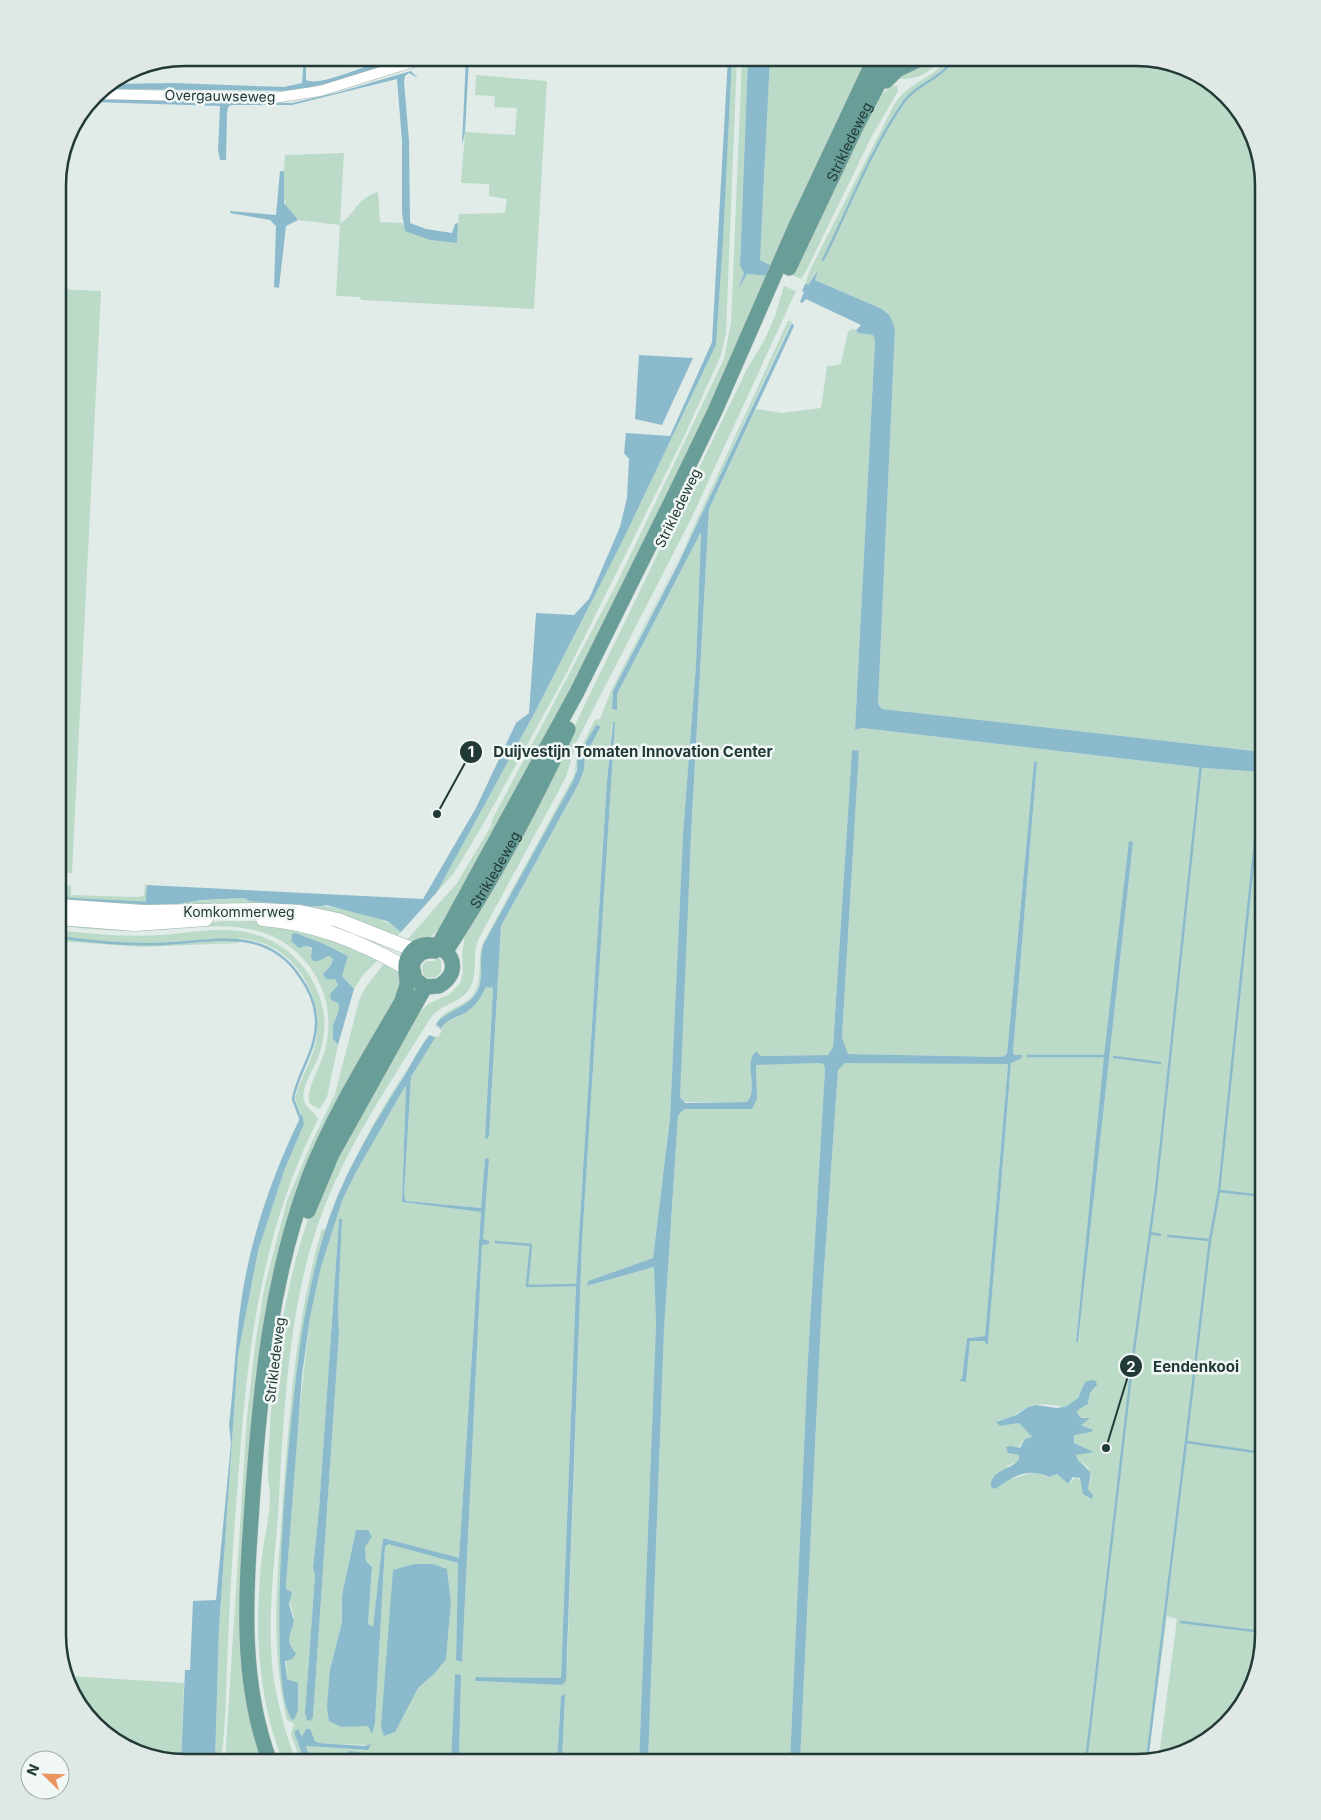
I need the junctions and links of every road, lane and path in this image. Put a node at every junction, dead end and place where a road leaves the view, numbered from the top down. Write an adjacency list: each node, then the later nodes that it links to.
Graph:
1 (400, 66): 7 (street, Overgauwseweg)
2 (873, 67): 6 (main road, Strikledeweg)
3 (878, 67): 6 (main road, Strikledeweg)
4 (888, 67): 6 (main road, Strikledeweg)
5 (904, 67): 6 (main road)
6 (868, 90): 10 (main road, Strikledeweg)
7 (109, 94)
8 (66, 907): 12 (main road, Komkommerweg)
9 (66, 919): 13 (main road, Komkommerweg)
10 (456, 926): 11 (main road, Strikledeweg); 14 (main road)
11 (439, 947): 12 (main road); 13 (main road); 13 (main road)
12 (414, 950): 13 (main road)
13 (413, 978): 14 (main road, Strikledeweg); 15 (main road, Strikledeweg)
14 (412, 1013): 16 (main road, Strikledeweg)
15 (267, 1753)
16 (277, 1753)

